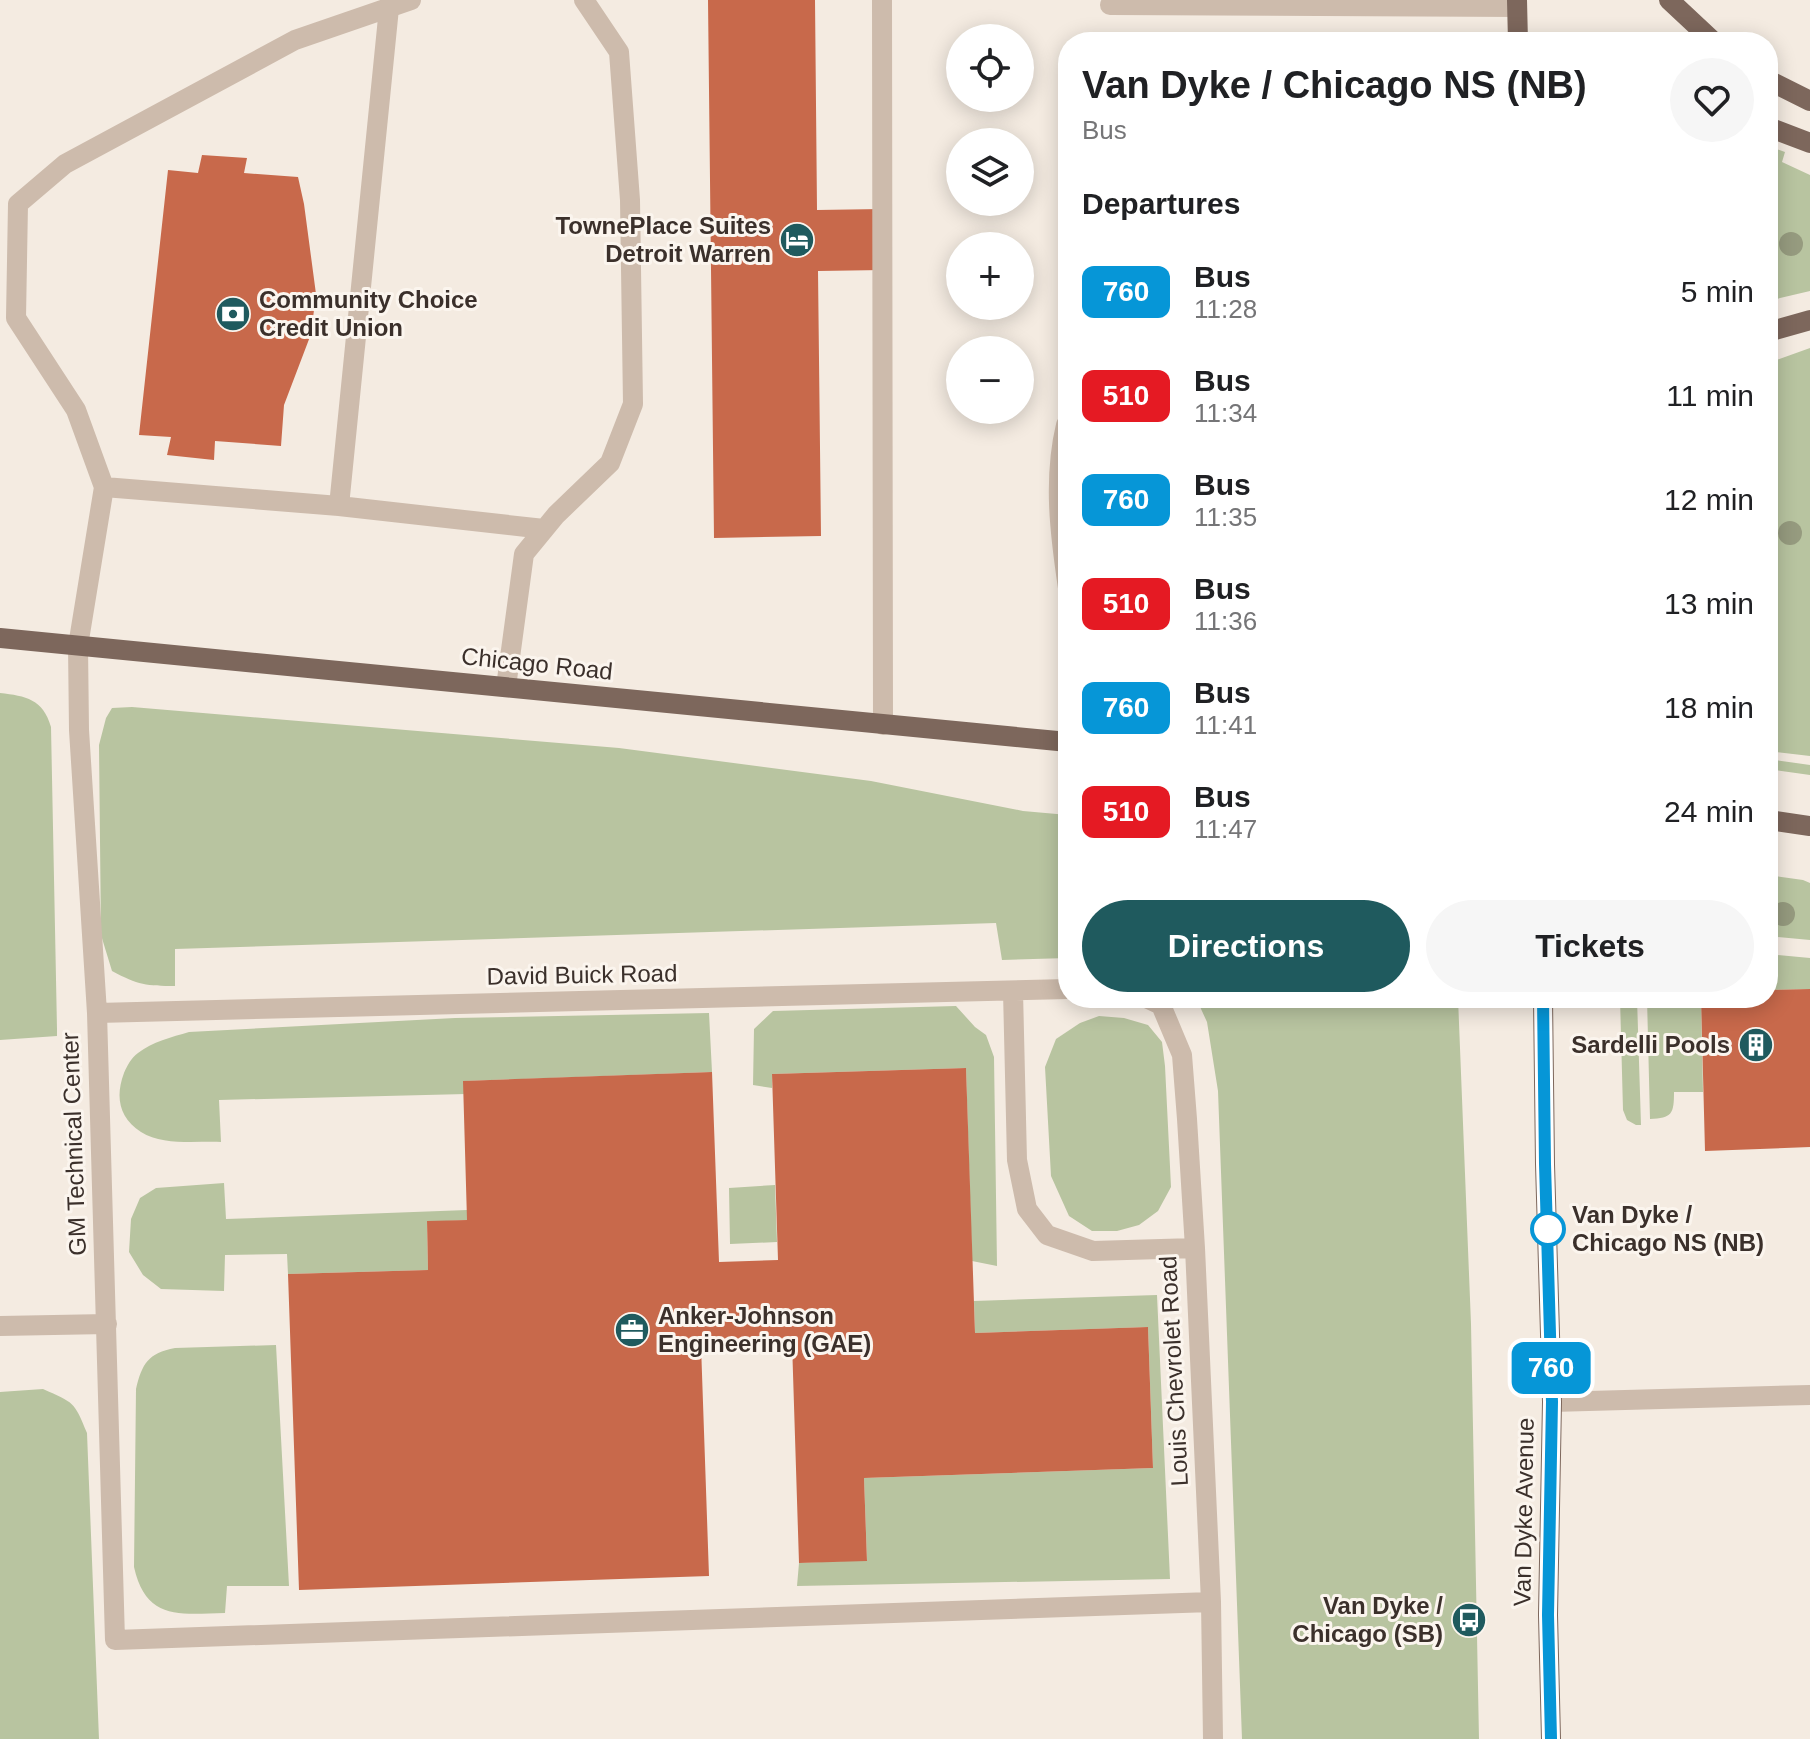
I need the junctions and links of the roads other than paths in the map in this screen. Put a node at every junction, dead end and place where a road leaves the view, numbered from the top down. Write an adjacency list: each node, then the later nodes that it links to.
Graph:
1 (411, 0): 7 (lane)
2 (584, 0): 18 (lane)
3 (882, 0): 22 (lane)
4 (1669, 0): 9 (main road)
5 (1517, 4): 6 (lane); 8 (main road)
6 (1110, 5)
7 (389, 8): 16 (lane); 17 (lane)
8 (1518, 32)
9 (1703, 32)
10 (1778, 85): 11 (main road)
11 (1810, 101)
12 (1778, 131): 13 (main road)
13 (1810, 143)
14 (1810, 320): 15 (main road)
15 (1778, 329)
16 (104, 487): 17 (lane); 20 (lane, GM Technical Center)
17 (339, 506): 18 (lane)
18 (544, 529): 21 (lane)
19 (0, 638): 20 (main road, Chicago Road)
20 (78, 646): 21 (main road, Chicago Road); 30 (lane, GM Technical Center)
21 (506, 687): 22 (main road, Chicago Road)
22 (883, 725): 23 (main road, Chicago Road)
23 (1058, 741)
24 (1778, 821): 25 (main road)
25 (1810, 826)
26 (1058, 989): 27 (lane, David Buick Road)
27 (1013, 991): 30 (lane, David Buick Road); 31 (lane)
28 (1158, 1008): 31 (lane, Louis Chevrolet Road)
29 (1543, 1008): 35 (main road, Van Dyke Avenue)
30 (97, 1013): 32 (lane, GM Technical Center)
31 (1195, 1248): 36 (lane, Louis Chevrolet Road)
32 (107, 1324): 33 (lane); 36 (lane, GM Technical Center)
33 (0, 1326)
34 (1810, 1395): 35 (lane)
35 (1552, 1402): 38 (main road, Van Dyke Avenue)
36 (1211, 1602): 37 (lane, Louis Chevrolet Road)
37 (1213, 1739)
38 (1551, 1739)

